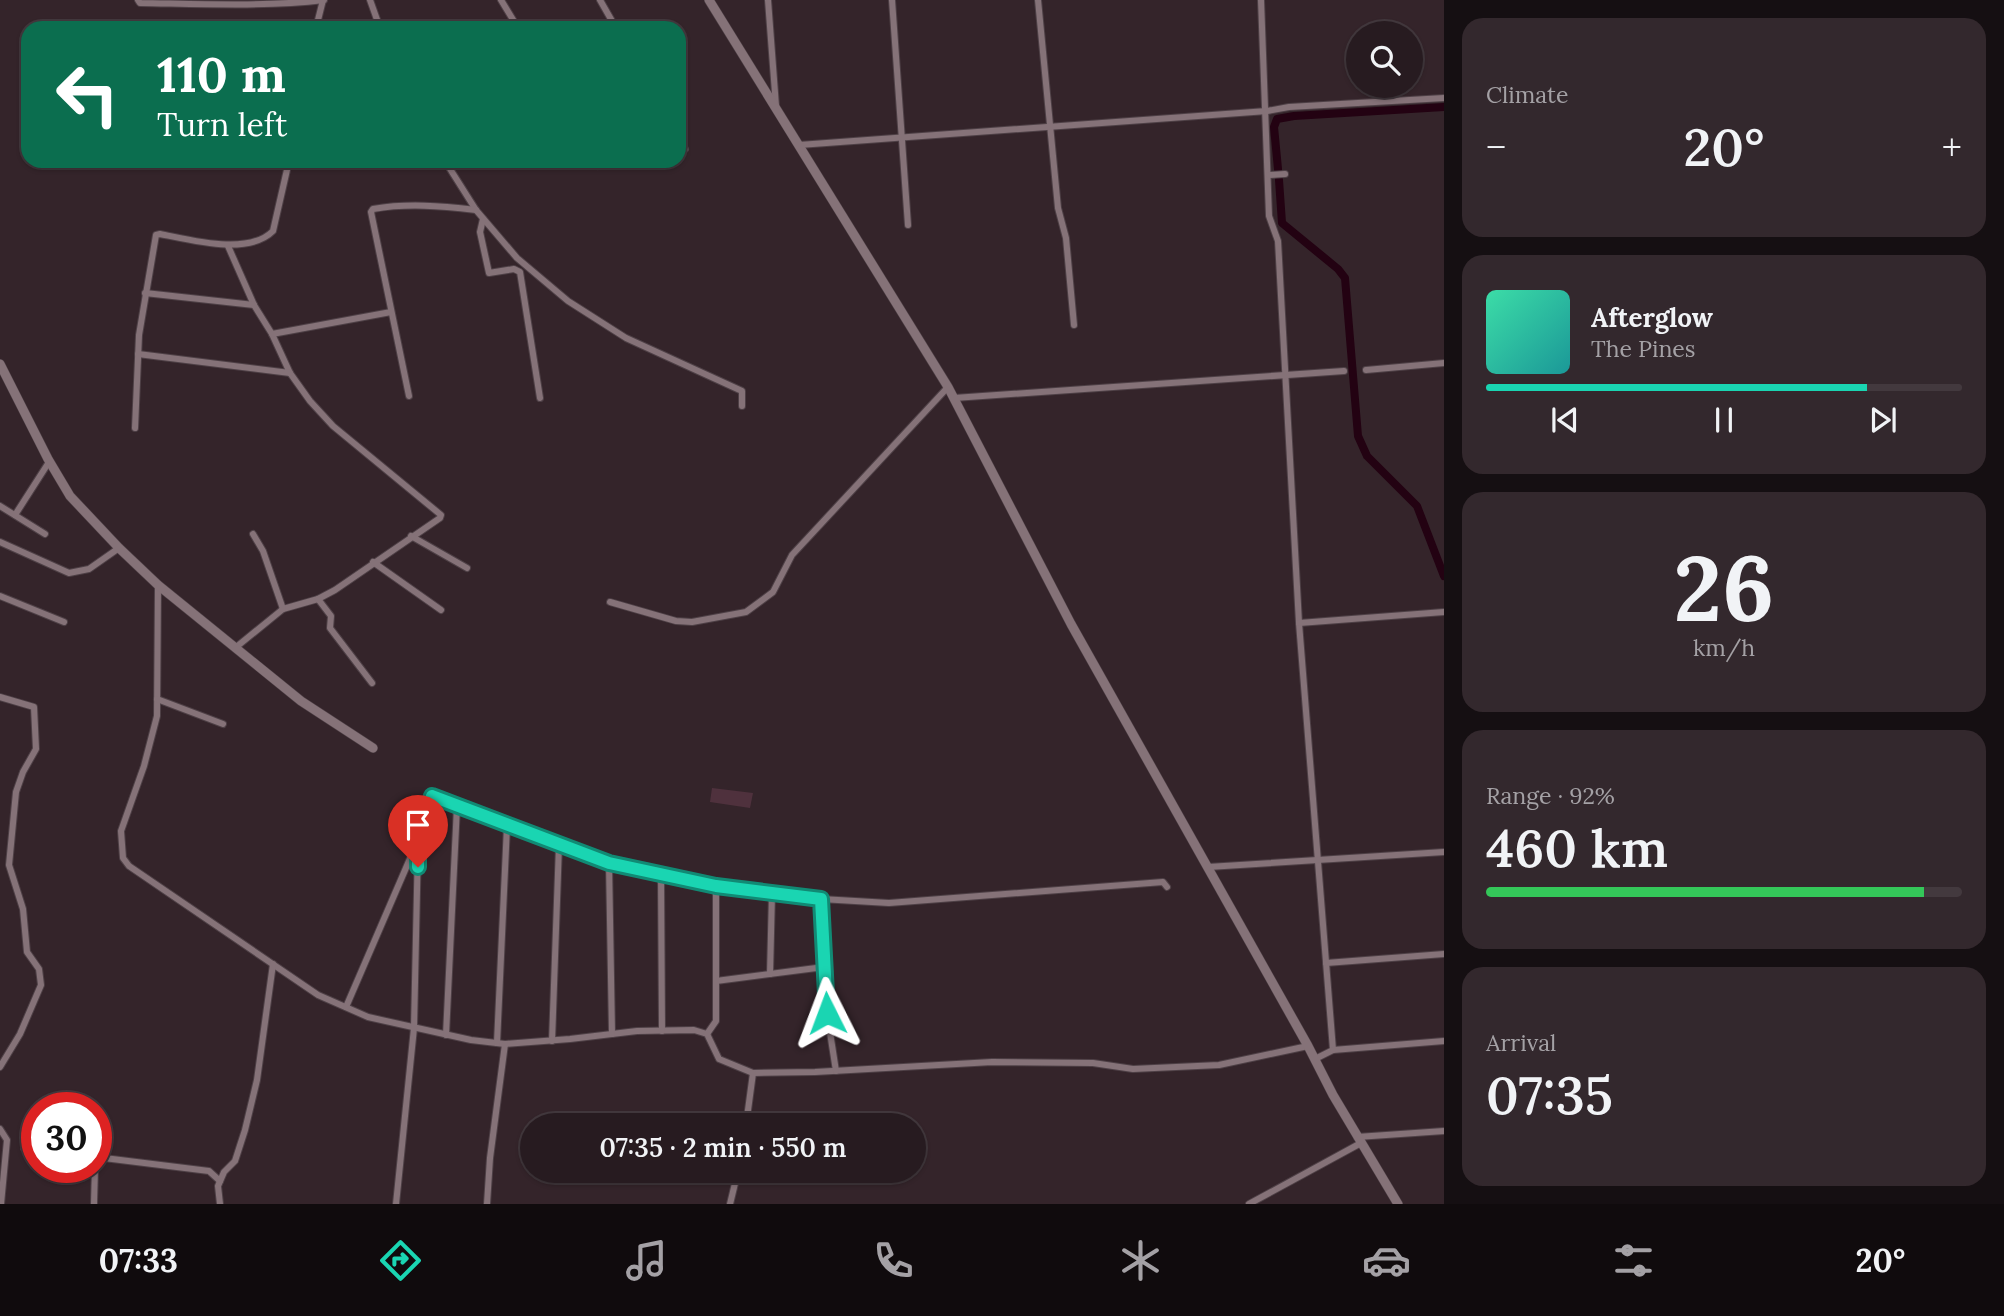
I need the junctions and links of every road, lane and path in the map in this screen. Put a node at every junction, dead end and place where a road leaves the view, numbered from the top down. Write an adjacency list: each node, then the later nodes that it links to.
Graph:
1 (138, 0): 12 (street)
2 (324, 0): 11 (street); 13 (street)
3 (370, 0): 14 (street)
4 (501, 0): 15 (street)
5 (600, 0): 16 (street)
6 (709, 0): 18 (main road)
7 (768, 0): 18 (street)
8 (892, 0): 21 (street)
9 (1038, 0): 20 (street)
10 (1261, 0): 19 (street)
11 (220, 1): 12 (street)
12 (175, 2)
13 (318, 21)
14 (378, 21)
15 (513, 21)
16 (612, 21)
17 (1444, 97): 19 (street)
18 (777, 108): 22 (main road)
19 (1266, 111): 20 (street); 26 (street)
20 (1049, 128): 21 (street); 34 (street)
21 (903, 137): 22 (street); 29 (street)
22 (799, 145): 43 (main road)
23 (287, 168): 30 (street)
24 (449, 168): 27 (street)
25 (1285, 174): 26 (street)
26 (1269, 175): 42 (street)
27 (476, 210): 28 (street); 33 (street)
28 (483, 219): 45 (street); 47 (street)
29 (908, 225)
30 (228, 246): 31 (street); 32 (street)
31 (145, 293): 32 (street); 36 (street)
32 (254, 305): 35 (street)
33 (391, 312): 35 (street); 44 (street)
34 (1074, 325)
35 (272, 334): 41 (street)
36 (138, 354): 41 (street); 48 (street)
37 (1444, 363): 39 (street)
38 (0, 365): 49 (main road)
39 (1366, 370)
40 (1344, 371): 42 (street)
41 (290, 373): 54 (street)
42 (1285, 376): 46 (street); 67 (street)
43 (948, 387): 46 (main road); 62 (street)
44 (409, 396)
45 (540, 398)
46 (954, 398): 81 (main road)
47 (742, 406)
48 (135, 428)
49 (50, 462): 51 (street); 56 (main road)
50 (0, 506): 51 (street)
51 (15, 515): 52 (street)
52 (45, 534)
53 (253, 534): 63 (street)
54 (411, 536): 57 (street); 58 (street)
55 (0, 542): 56 (street)
56 (119, 548): 59 (main road)
57 (373, 562): 61 (street); 64 (street)
58 (467, 568)
59 (158, 585): 68 (main road); 71 (street)
60 (0, 596): 66 (street)
61 (318, 599): 63 (street); 69 (street)
62 (610, 602)
63 (283, 608): 68 (street)
64 (441, 610)
65 (1444, 612): 67 (street)
66 (64, 622)
67 (1299, 623): 79 (street)
68 (235, 648): 73 (main road)
69 (372, 683)
70 (0, 697): 105 (street)
71 (157, 699): 72 (street); 89 (street)
72 (223, 724)
73 (373, 748)
74 (457, 806): 75 (street); 76 (street); 98 (street)
75 (507, 826): 77 (street); 101 (street)
76 (418, 840): 93 (street); 94 (street)
77 (559, 845): 80 (street); 99 (street)
78 (1444, 852): 79 (street)
79 (1317, 861): 81 (street); 88 (street)
80 (609, 863): 82 (street); 96 (street)
81 (1208, 867): 102 (main road)
82 (661, 874): 83 (street); 95 (street)
83 (716, 886): 85 (street); 92 (street)
84 (1167, 887): 86 (street)
85 (772, 893): 86 (street); 91 (street)
86 (821, 899): 90 (street)
87 (1444, 954): 88 (street)
88 (1326, 963): 103 (street)
89 (273, 964): 93 (street); 113 (street)
90 (824, 967): 91 (street); 106 (street)
91 (770, 974): 92 (street)
92 (716, 981): 97 (street)
93 (346, 1007): 94 (street)
94 (414, 1028): 98 (street); 119 (street)
95 (662, 1031): 96 (street); 97 (street)
96 (611, 1034): 99 (street)
97 (707, 1034): 107 (street)
98 (446, 1035): 101 (street)
99 (552, 1041): 101 (street)
100 (1444, 1041): 103 (street)
101 (501, 1043): 120 (street)
102 (1308, 1046): 104 (main road); 106 (street)
103 (1333, 1049): 104 (street)
104 (1314, 1059): 111 (main road)
105 (0, 1068)
106 (836, 1071): 107 (street)
107 (753, 1073): 108 (street)
108 (748, 1113)
109 (0, 1129): 116 (street)
110 (1444, 1131): 111 (street)
111 (1359, 1140): 122 (street); 123 (main road)
112 (112, 1159): 113 (street)
113 (220, 1181): 118 (street)
114 (95, 1183): 117 (street)
115 (735, 1183): 121 (street)
116 (1, 1204)
117 (94, 1204)
118 (219, 1204)
119 (396, 1204)
120 (486, 1204)
121 (730, 1204)
122 (1248, 1204)
123 (1398, 1204)

